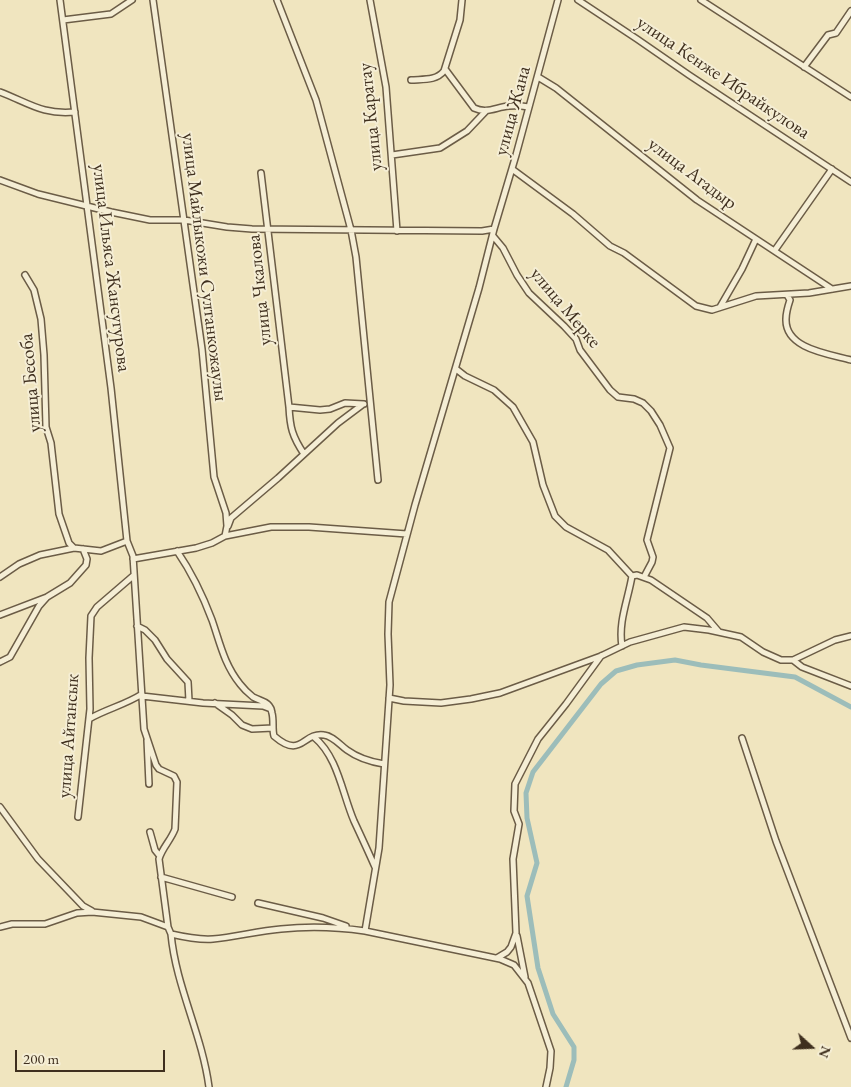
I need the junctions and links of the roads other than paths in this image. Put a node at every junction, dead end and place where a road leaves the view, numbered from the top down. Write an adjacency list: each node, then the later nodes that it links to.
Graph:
1 (60, 0): 13 (street, улица Ильяса Жансугурова)
2 (119, 0): 11 (street)
3 (132, 0): 11 (street)
4 (153, 0): 30 (street, улица Майлыкожи Султанкожаулы)
5 (277, 0): 33 (street)
6 (370, 0): 23 (street, улица Каратау)
7 (462, 0): 15 (street)
8 (558, 0): 16 (street, улица Жана)
9 (578, 0): 25 (street, улица Кенже Ибрайкулова)
10 (701, 0): 14 (street)
11 (121, 7): 13 (street)
12 (851, 11): 14 (street)
13 (63, 20): 22 (street, улица Ильяса Жансугурова)
14 (804, 67): 19 (street)
15 (445, 69): 17 (street); 21 (street)
16 (538, 77): 20 (street, улица Жана); 36 (street, улица Агадыр)
17 (411, 80)
18 (0, 92): 22 (street)
19 (851, 97)
20 (529, 107): 21 (street); 24 (street, улица Жана)
21 (486, 111): 23 (street)
22 (75, 112): 29 (street, улица Ильяса Жансугурова)
23 (392, 155): 34 (street, улица Каратау)
24 (512, 169): 32 (street, улица Жана); 42 (street)
25 (832, 169): 28 (street, улица Кенже Ибрайкулова); 37 (street)
26 (261, 173): 31 (street, улица Чкалова)
27 (0, 180): 29 (street)
28 (851, 182)
29 (87, 206): 30 (street); 53 (street, улица Ильяса Жансугурова)
30 (184, 220): 31 (street); 50 (street, улица Майлыкожи Султанкожаулы)
31 (268, 228): 33 (street); 47 (street, улица Чкалова)
32 (494, 229): 34 (street); 35 (street, улица Жана)
33 (351, 230): 34 (street); 45 (street)
34 (397, 231)
35 (493, 236): 44 (street, улица Жана); 60 (street, улица Мерке)
36 (756, 239): 37 (street, улица Агадыр); 42 (street)
37 (775, 250): 40 (street, улица Агадыр)
38 (25, 275): 54 (street, улица Бесоба)
39 (851, 286): 40 (street)
40 (832, 290): 41 (street)
41 (787, 295): 42 (street); 43 (street)
42 (720, 307)
43 (851, 360)
44 (456, 369): 51 (street, улица Жана); 59 (street)
45 (370, 402): 46 (street); 49 (street)
46 (364, 404): 47 (street); 48 (street)
47 (289, 405): 48 (street, улица Чкалова)
48 (304, 454): 50 (street)
49 (378, 480)
50 (227, 526): 52 (street, улица Майлыкожи Султанкожаулы)
51 (407, 534): 52 (street); 73 (street, улица Жана)
52 (225, 536): 56 (street)
53 (127, 541): 55 (street); 57 (street, улица Ильяса Жансугурова)
54 (74, 548): 55 (street); 61 (street)
55 (83, 549): 62 (street)
56 (178, 551): 57 (street); 76 (street)
57 (133, 559): 58 (street, улица Ильяса Жансугурова)
58 (133, 576): 64 (street, улица Ильяса Жансугурова); 77 (street, улица Айтансык)
59 (632, 576): 60 (street); 67 (street)
60 (644, 577): 65 (street)
61 (0, 578)
62 (47, 597): 63 (street); 70 (street)
63 (0, 615)
64 (137, 626): 72 (street, улица Ильяса Жансугурова); 74 (street)
65 (719, 632): 67 (street); 69 (street)
66 (851, 636): 69 (street)
67 (622, 646): 68 (street)
68 (601, 656): 73 (street); 97 (street)
69 (793, 660): 71 (street)
70 (0, 662)
71 (851, 686)
72 (142, 695): 74 (street); 77 (street); 79 (street, улица Ильяса Жансугурова)
73 (389, 698): 82 (street, улица Жана)
74 (190, 701): 75 (street)
75 (214, 703): 76 (street); 78 (street)
76 (271, 709): 78 (street)
77 (88, 719): 85 (street, улица Айтансык)
78 (272, 728): 80 (street)
79 (146, 734): 83 (street); 87 (street)
80 (314, 737): 82 (street); 88 (street)
81 (742, 738): 101 (street)
82 (384, 764): 88 (street, улица Жана)
83 (149, 784)
84 (0, 807): 92 (street)
85 (78, 816)
86 (150, 832): 87 (street)
87 (160, 855): 89 (street)
88 (375, 867): 96 (street, улица Жана)
89 (161, 877): 90 (street); 94 (street)
90 (232, 897)
91 (258, 903): 95 (street)
92 (92, 912): 93 (street); 94 (street)
93 (0, 926)
94 (168, 927): 98 (street)
95 (353, 929): 96 (street); 98 (street)
96 (365, 930): 99 (street)
97 (516, 933): 99 (street); 100 (street)
98 (171, 934): 102 (street)
99 (497, 958): 100 (street)
100 (526, 979): 103 (street)
101 (851, 1038)
102 (209, 1087)
103 (546, 1087)

